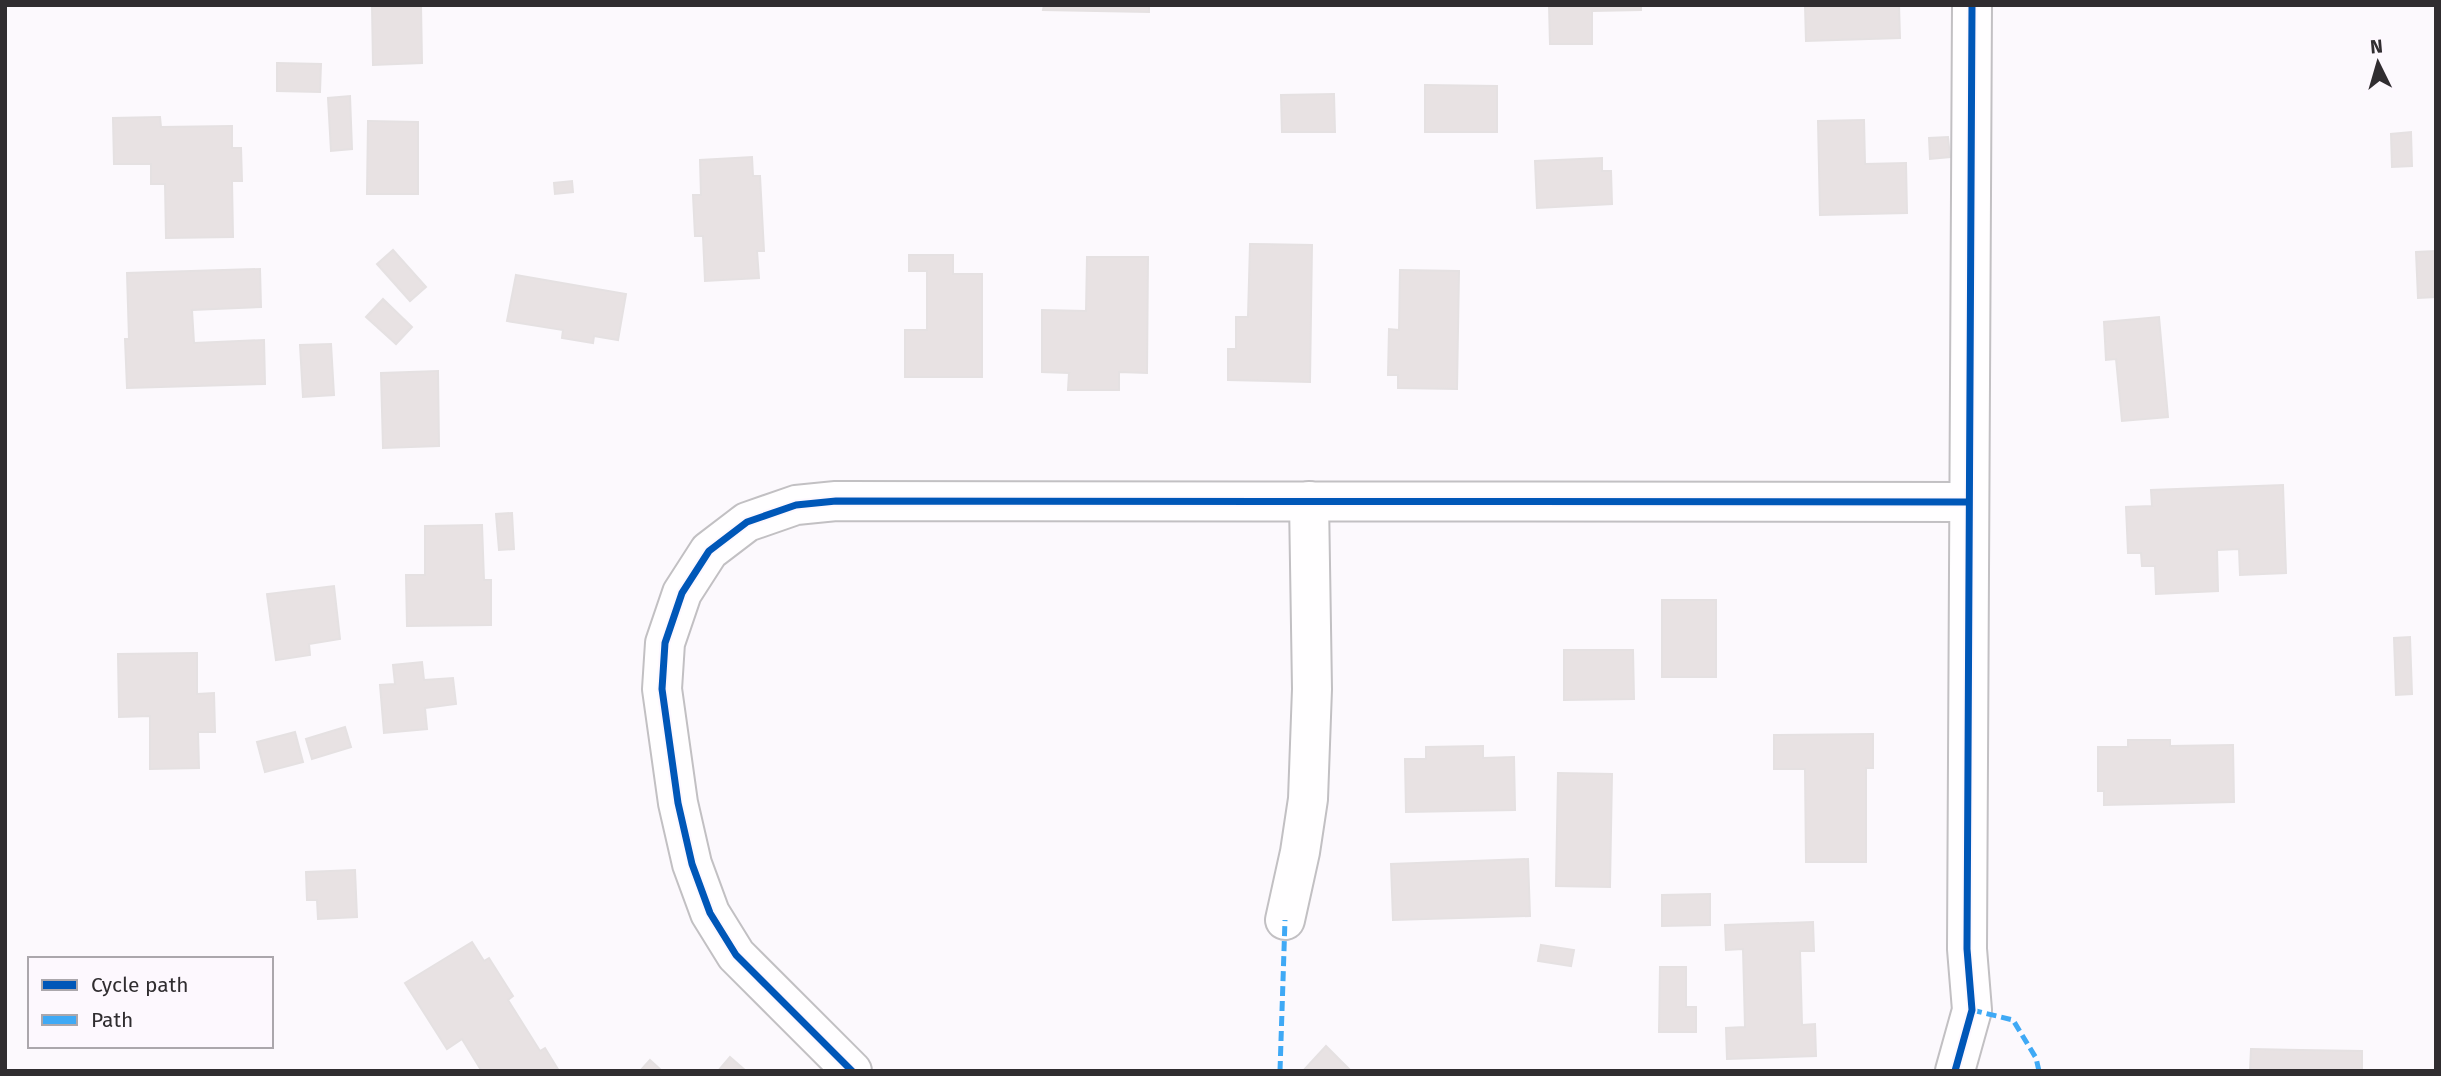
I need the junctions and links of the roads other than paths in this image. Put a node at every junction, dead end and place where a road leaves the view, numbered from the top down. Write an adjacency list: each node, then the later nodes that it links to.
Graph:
1 (1972, 5): 3 (street)
2 (1309, 501): 3 (street); 4 (street); 5 (street)
3 (1968, 502): 6 (street)
4 (1286, 920)
5 (852, 1071)
6 (1955, 1071)

